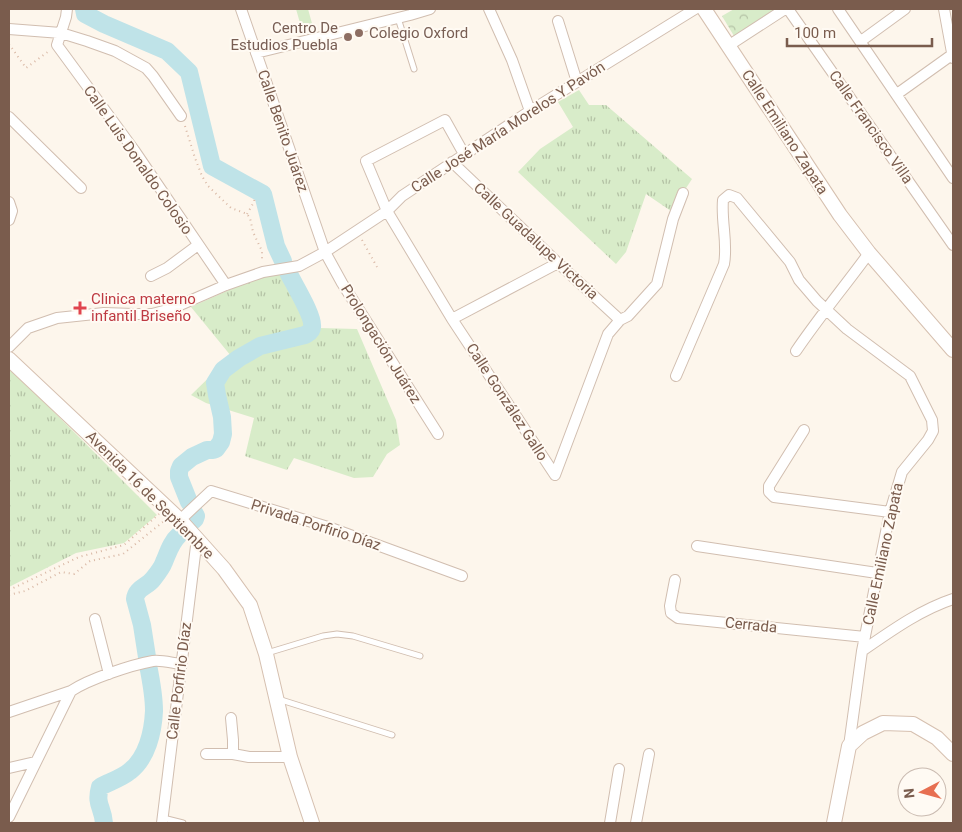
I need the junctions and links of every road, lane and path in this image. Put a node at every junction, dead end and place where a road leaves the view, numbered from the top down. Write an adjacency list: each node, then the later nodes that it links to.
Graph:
1 (67, 9): 16 (street)
2 (241, 9): 21 (street, Calle Benito Juárez)
3 (430, 9): 11 (street)
4 (489, 9): 27 (street)
5 (695, 9): 25 (street, Calle José María Morelos Y Pavón)
6 (704, 9): 20 (main road, Calle Emiliano Zapata)
7 (787, 9): 20 (street); 42 (street, Calle Francisco Villa)
8 (838, 9): 17 (street)
9 (905, 9): 17 (street)
10 (944, 9): 13 (street)
11 (409, 12): 12 (street)
12 (398, 18): 21 (street); 24 (lane)
13 (950, 20): 22 (street)
14 (558, 21): 25 (street)
15 (9, 28): 16 (street)
16 (62, 33): 19 (street); 28 (street)
17 (861, 41): 26 (street)
18 (9, 44): 19 (path)
19 (57, 45): 41 (street, Calle Luis Donaldo Colosio)
20 (728, 46): 44 (main road, Calle Emiliano Zapata)
21 (256, 53): 43 (street, Calle Benito Juárez)
22 (953, 54): 23 (street); 26 (street)
23 (953, 58)
24 (414, 69)
25 (577, 82): 27 (street, Calle José María Morelos Y Pavón)
26 (897, 94): 32 (street)
27 (530, 110): 30 (street, Calle José María Morelos Y Pavón)
28 (181, 116): 38 (path)
29 (9, 117): 33 (street)
30 (464, 154): 31 (street, Calle José María Morelos Y Pavón); 37 (street, Calle González Gallo)
31 (452, 162): 37 (street, Calle José María Morelos Y Pavón); 45 (street, Calle Guadalupe Victoria)
32 (953, 178)
33 (81, 188)
34 (684, 193): 52 (street)
35 (255, 196): 38 (path)
36 (9, 202): 39 (street)
37 (387, 211): 40 (street, Calle José María Morelos Y Pavón); 51 (street, Calle González Gallo)
38 (247, 214): 47 (path)
39 (9, 220)
40 (357, 231): 43 (street, Calle José María Morelos Y Pavón); 46 (path)
41 (198, 245): 48 (street); 49 (street, Calle Luis Donaldo Colosio)
42 (953, 245)
43 (325, 252): 47 (street); 59 (street, Prolongación Juárez)
44 (869, 253): 50 (street); 54 (main road, Calle Emiliano Zapata)
45 (558, 263): 51 (street); 52 (street, Calle Guadalupe Victoria)
46 (377, 267)
47 (263, 272): 49 (street)
48 (151, 276)
49 (226, 285): 53 (street)
50 (825, 310): 55 (street); 57 (street, Calle Emiliano Zapata); 60 (street, Calle Emiliano Zapata)
51 (452, 319): 52 (street, Calle González Gallo)
52 (620, 320)
53 (9, 347)
54 (953, 350)
55 (796, 351)
56 (9, 359): 61 (main road, Avenida 16 de Septiembre)
57 (676, 376)
58 (804, 430): 60 (street)
59 (438, 434)
60 (890, 512): 64 (street, Calle Emiliano Zapata)
61 (173, 514): 62 (main road, Avenida 16 de Septiembre); 65 (street, Privada Porfirio Díaz); 67 (path); 68 (path)
62 (197, 538): 73 (main road, Avenida 16 de Septiembre); 75 (street, Calle Porfirio Díaz)
63 (697, 546): 64 (street)
64 (877, 573): 71 (street, Calle Emiliano Zapata)
65 (462, 576)
66 (675, 580): 71 (street, Cerrada)
67 (9, 590)
68 (9, 595)
69 (953, 599): 72 (street)
70 (95, 619): 76 (street)
71 (866, 637): 72 (street, Calle Emiliano Zapata)
72 (862, 651): 82 (street, Calle Emiliano Zapata)
73 (266, 654): 74 (lane); 78 (main road, Avenida 16 de Septiembre)
74 (420, 656)
75 (181, 664): 76 (street); 92 (street, Calle Porfirio Díaz)
76 (109, 674): 77 (street)
77 (70, 692): 79 (street); 88 (street)
78 (277, 699): 81 (lane); 87 (main road, Avenida 16 de Septiembre)
79 (9, 712)
80 (231, 718): 84 (street)
81 (392, 735)
82 (849, 746): 86 (main road); 97 (main road)
83 (206, 754): 84 (street)
84 (233, 754): 87 (street)
85 (649, 754): 96 (street)
86 (953, 754)
87 (290, 757): 94 (main road, Avenida 16 de Septiembre)
88 (35, 762): 89 (street); 91 (street)
89 (9, 768)
90 (619, 769): 95 (street)
91 (9, 817)
92 (162, 821): 93 (lane)
93 (183, 823)
94 (312, 823)
95 (610, 823)
96 (636, 823)
97 (834, 823)

